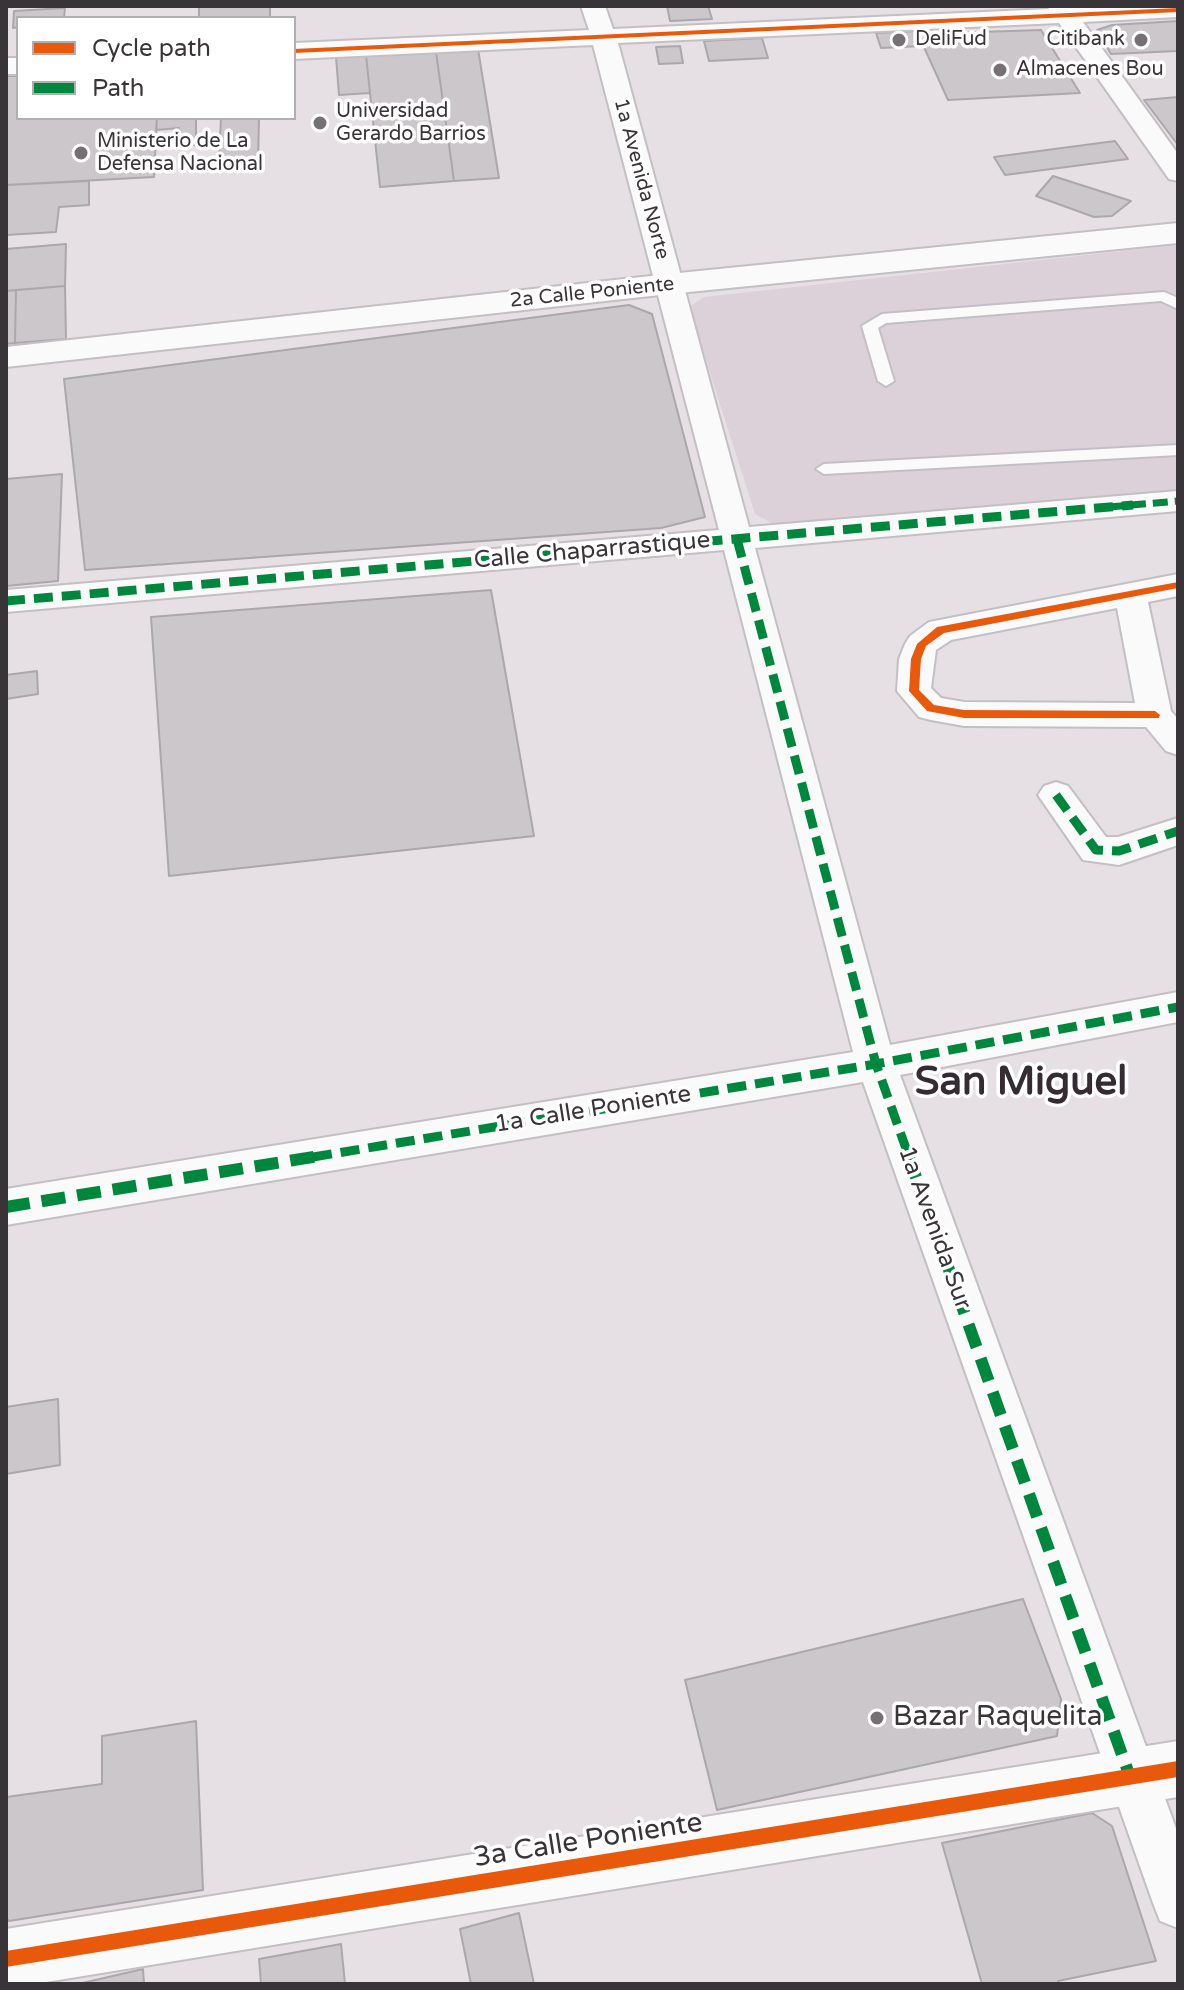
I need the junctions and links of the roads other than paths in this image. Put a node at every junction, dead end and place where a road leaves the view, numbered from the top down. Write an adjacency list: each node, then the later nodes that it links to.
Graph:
1 (593, 6): 4 (street, 1a Avenida Norte)
2 (1178, 10): 3 (street)
3 (1063, 11): 4 (street); 6 (street)
4 (603, 34): 5 (street); 8 (street, 1a Avenida Norte)
5 (296, 51)
6 (1178, 173)
7 (1178, 233): 8 (main road, 2a Calle Poniente)
8 (669, 284): 10 (main road, 2a Calle Poniente); 15 (street, 1a Avenida Norte)
9 (1178, 304): 11 (lane)
10 (6, 357)
11 (886, 381)
12 (1178, 450): 13 (lane)
13 (824, 469)
14 (1178, 501): 15 (street, Calle Chaparrastique)
15 (737, 539): 18 (street, Calle Chaparrastique); 24 (street, 1a Avenida Sur)
16 (1178, 585): 17 (street)
17 (1130, 594): 19 (street); 19 (street)
18 (6, 601)
19 (1155, 715): 20 (street)
20 (1178, 742)
21 (1056, 795): 22 (street)
22 (1178, 831)
23 (1178, 1007): 24 (street, 1a Calle Poniente)
24 (876, 1064): 25 (street, 1a Calle Poniente); 26 (street, 1a Avenida Sur)
25 (6, 1207)
26 (1154, 1773): 27 (street, 1a Avenida Sur); 28 (main road, 3a Calle Poniente)
27 (1178, 1903)
28 (6, 1959)

